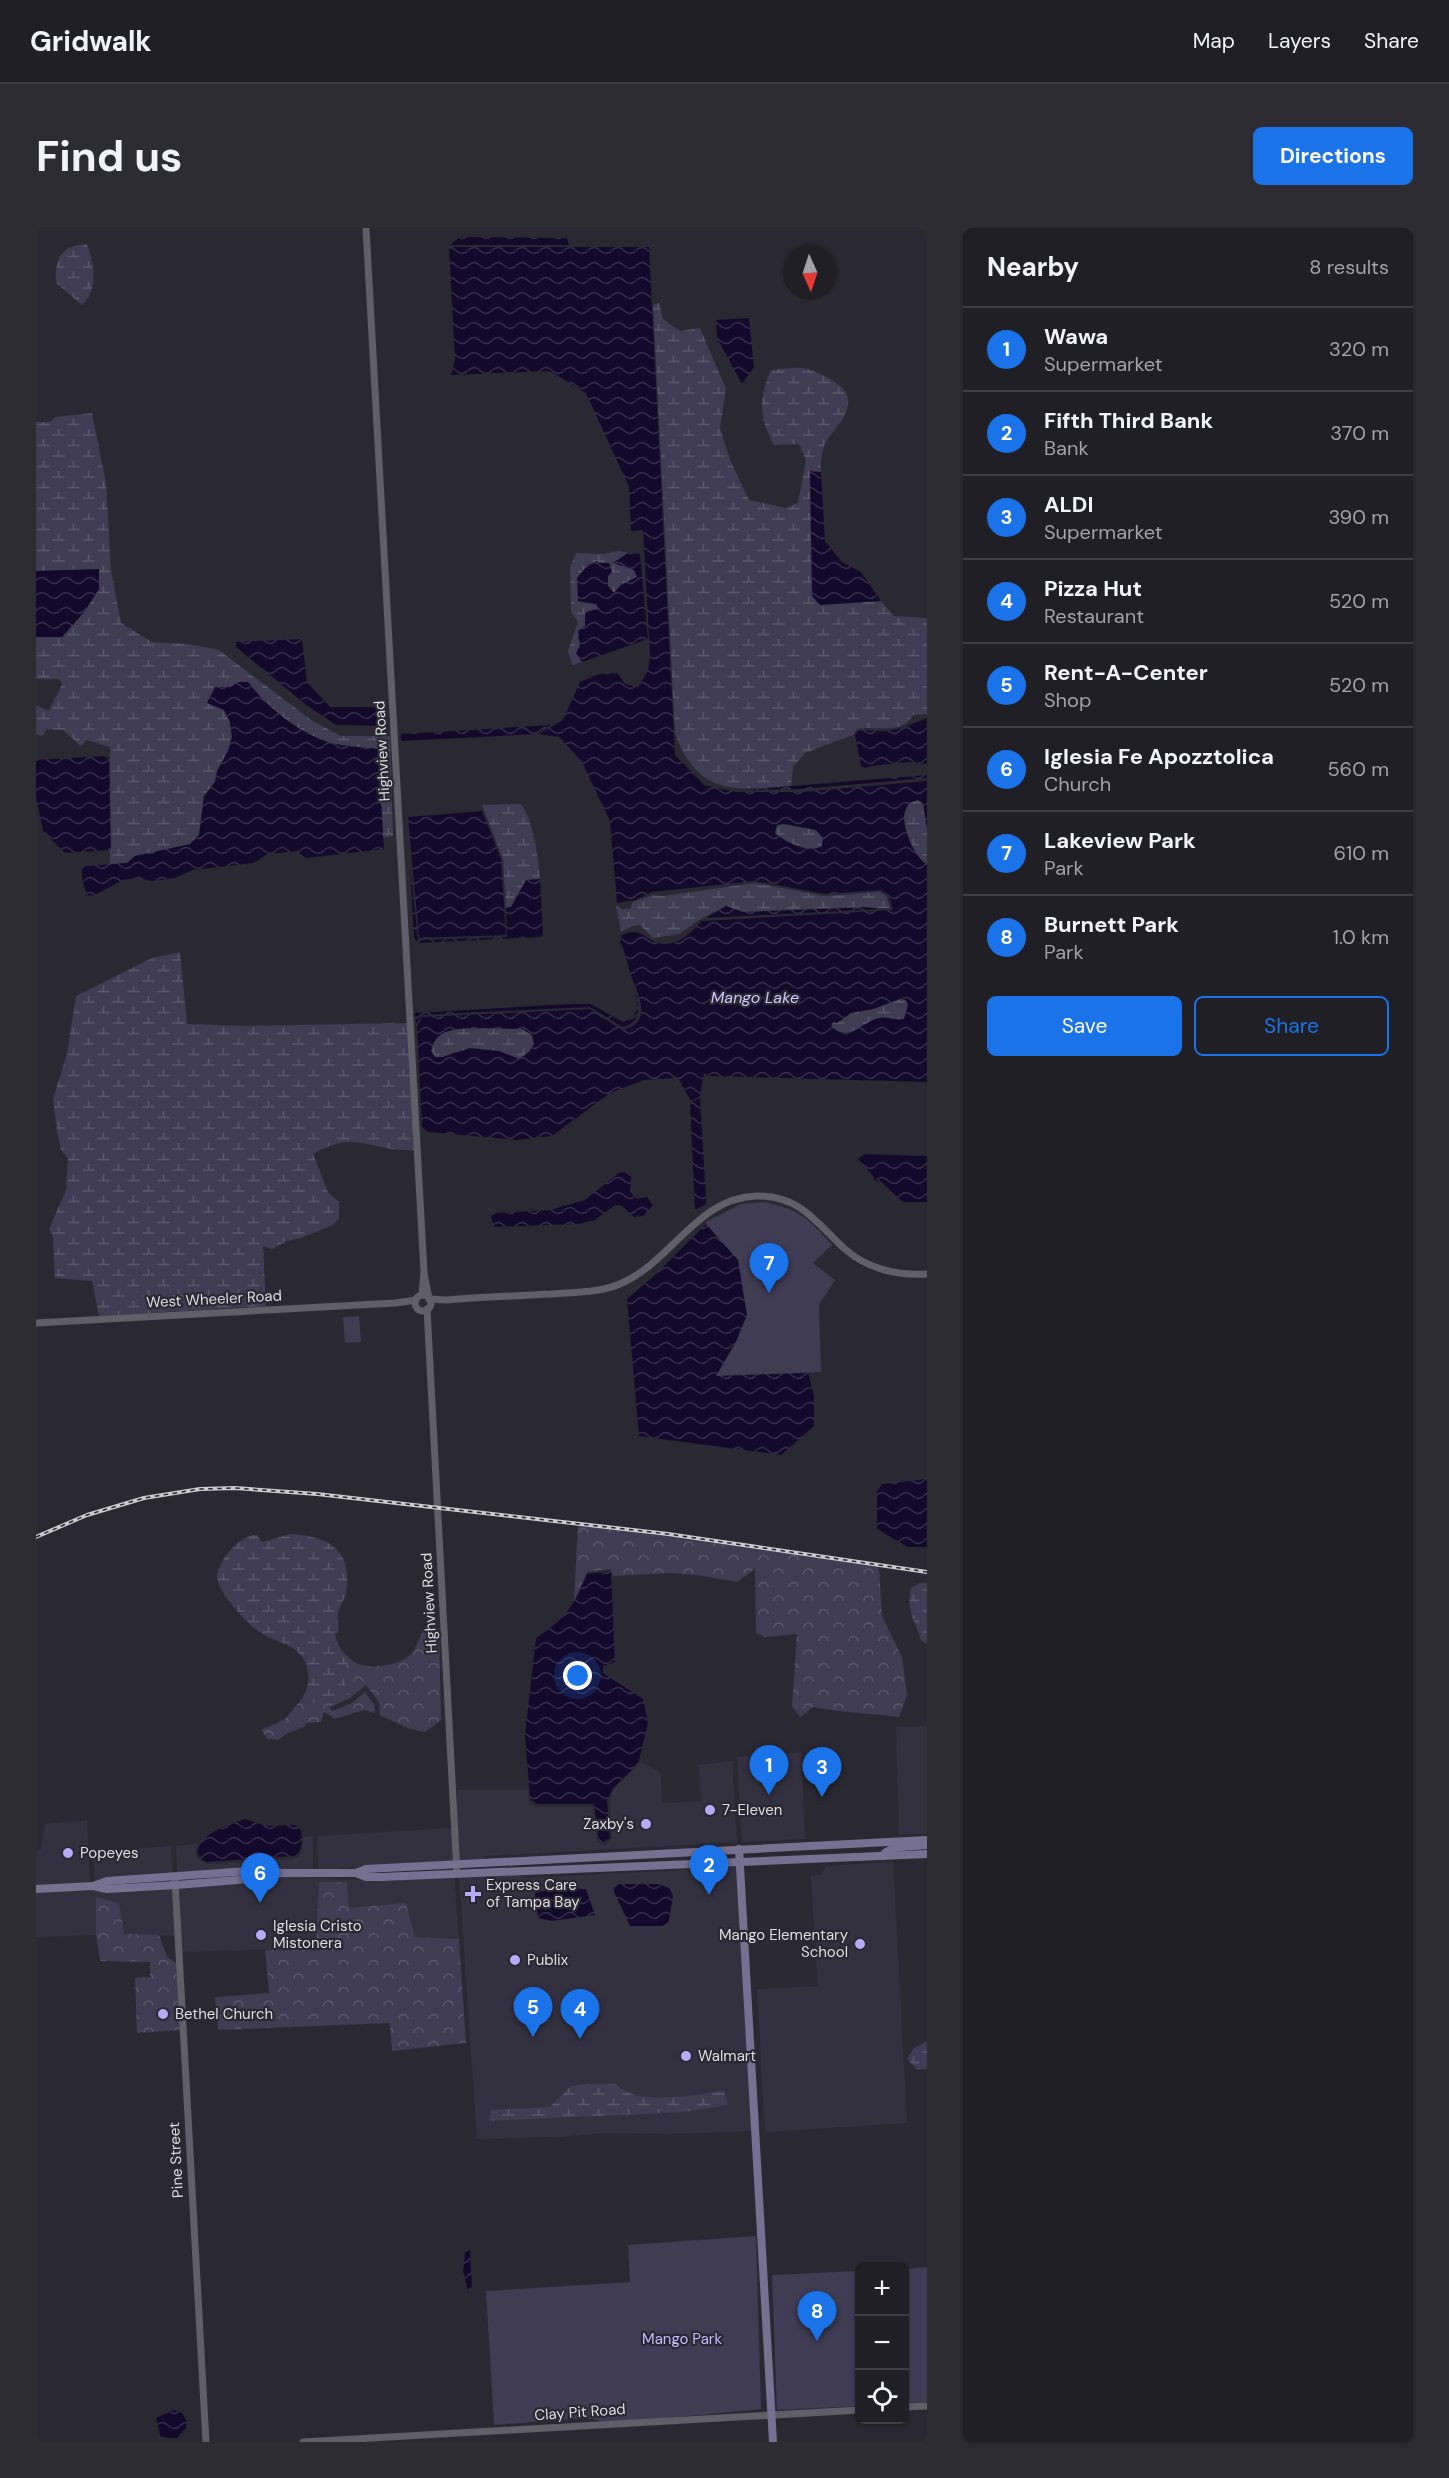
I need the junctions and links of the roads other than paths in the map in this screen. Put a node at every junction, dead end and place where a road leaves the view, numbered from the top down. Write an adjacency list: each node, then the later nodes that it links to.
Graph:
1 (366, 228): 3 (street, Highview Road)
2 (927, 1274): 4 (street)
3 (424, 1298): 4 (street, West Wheeler Road); 5 (street, West Wheeler Road); 6 (street, Highview Road); 7 (street, Highview Road)
4 (447, 1300): 7 (street)
5 (395, 1303): 6 (street, West Wheeler Road); 8 (street, West Wheeler Road)
6 (418, 1309): 7 (street); 9 (street, Highview Road)
7 (428, 1309): 9 (street, Highview Road)
8 (36, 1323)
9 (427, 1330): 16 (street, Highview Road)
10 (927, 1840): 12 (main road)
11 (927, 1845): 14 (main road)
12 (740, 1849): 15 (main road); 16 (main road)
13 (927, 1854): 14 (main road)
14 (882, 1856): 15 (main road)
15 (740, 1862): 16 (main road); 22 (main road)
16 (456, 1870): 17 (main road)
17 (175, 1881): 18 (main road); 23 (street, Pine Street)
18 (36, 1889)
19 (927, 2406): 20 (street)
20 (909, 2407)
21 (855, 2410): 22 (street, Clay Pit Road)
22 (771, 2415): 24 (street, Clay Pit Road); 25 (main road)
23 (206, 2442)
24 (303, 2442)
25 (773, 2442)

